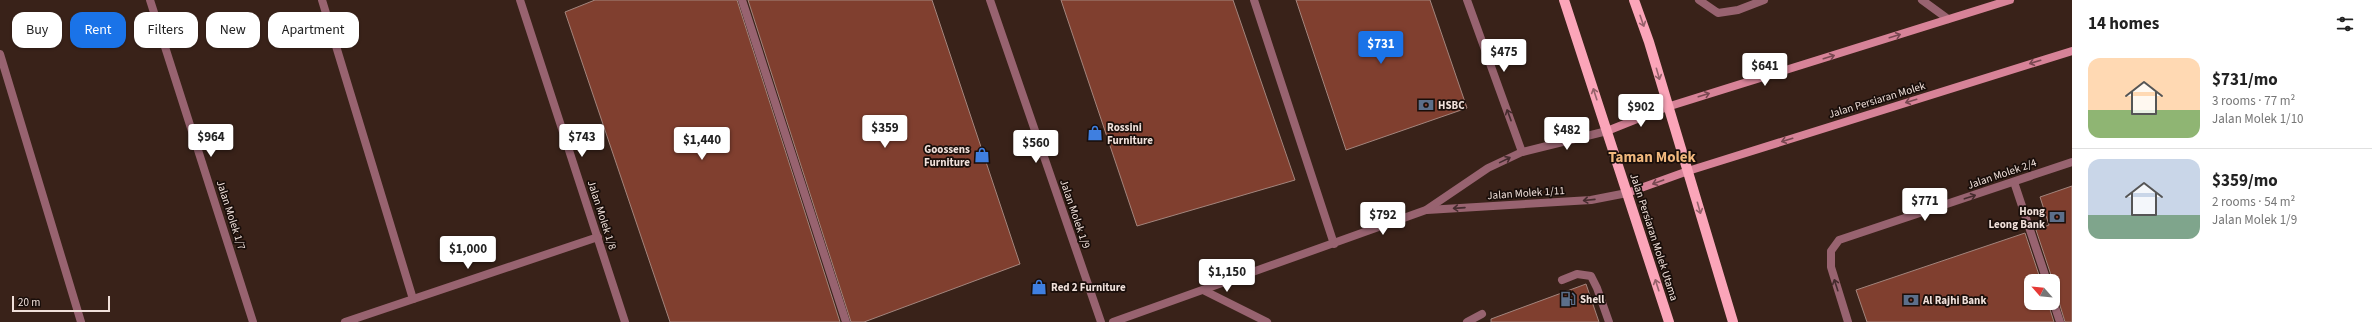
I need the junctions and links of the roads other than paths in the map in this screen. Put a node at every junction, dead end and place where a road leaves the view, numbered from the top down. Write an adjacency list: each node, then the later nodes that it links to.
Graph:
1 (150, 0): 34 (street, Jalan Molek 1/7)
2 (322, 0): 30 (street)
3 (520, 0): 25 (street, Jalan Molek 1/8)
4 (742, 0): 37 (street)
5 (990, 0): 38 (street, Jalan Molek 1/9)
6 (1254, 0): 26 (street)
7 (1467, 0): 19 (street, one-way to 7)
8 (1564, 0): 18 (main road, Jalan Persiaran Molek Utama, one-way to 8)
9 (1634, 0): 17 (main road, one-way to 17)
10 (1698, 0): 11 (street)
11 (1764, 0)
12 (1922, 0): 14 (street)
13 (2010, 0): 14 (main road)
14 (1948, 19): 17 (main road, one-way to 14)
15 (2072, 51): 21 (main road, Jalan Persiaran Molek, one-way to 21)
16 (0, 54): 33 (street)
17 (1667, 107): 18 (main road); 21 (main road)
18 (1607, 131): 19 (street, Jalan Molek 1/11); 23 (main road, Jalan Persiaran Molek Utama)
19 (1522, 152): 24 (street, Jalan Molek 1/11, one-way to 19)
20 (2072, 162): 22 (street, Jalan Molek 2/4)
21 (1688, 171): 23 (main road, Jalan Persiaran Molek, one-way to 23); 44 (main road, one-way to 44)
22 (2014, 182): 27 (street); 45 (street, Jalan Molek 2/4, one-way to 22)
23 (1627, 193): 24 (street, Jalan Molek 1/11, one-way to 24); 43 (main road, Jalan Persiaran Molek Utama, one-way to 23)
24 (1426, 210): 26 (street, Jalan Molek 1/11)
25 (598, 238): 30 (street); 36 (street, Jalan Molek 1/8)
26 (1334, 244): 29 (street, Jalan Molek 1/11)
27 (2045, 274)
28 (1562, 280): 42 (street)
29 (1205, 291): 39 (street, Jalan Molek 1/11); 40 (street)
30 (413, 299): 35 (street)
31 (2056, 310): 46 (street)
32 (1482, 314): 41 (street)
33 (81, 322)
34 (253, 322)
35 (345, 322)
36 (625, 322)
37 (846, 322)
38 (1101, 322)
39 (1113, 322)
40 (1267, 322)
41 (1467, 322)
42 (1609, 322)
43 (1668, 322)
44 (1733, 322)
45 (1848, 322)
46 (2060, 322)

